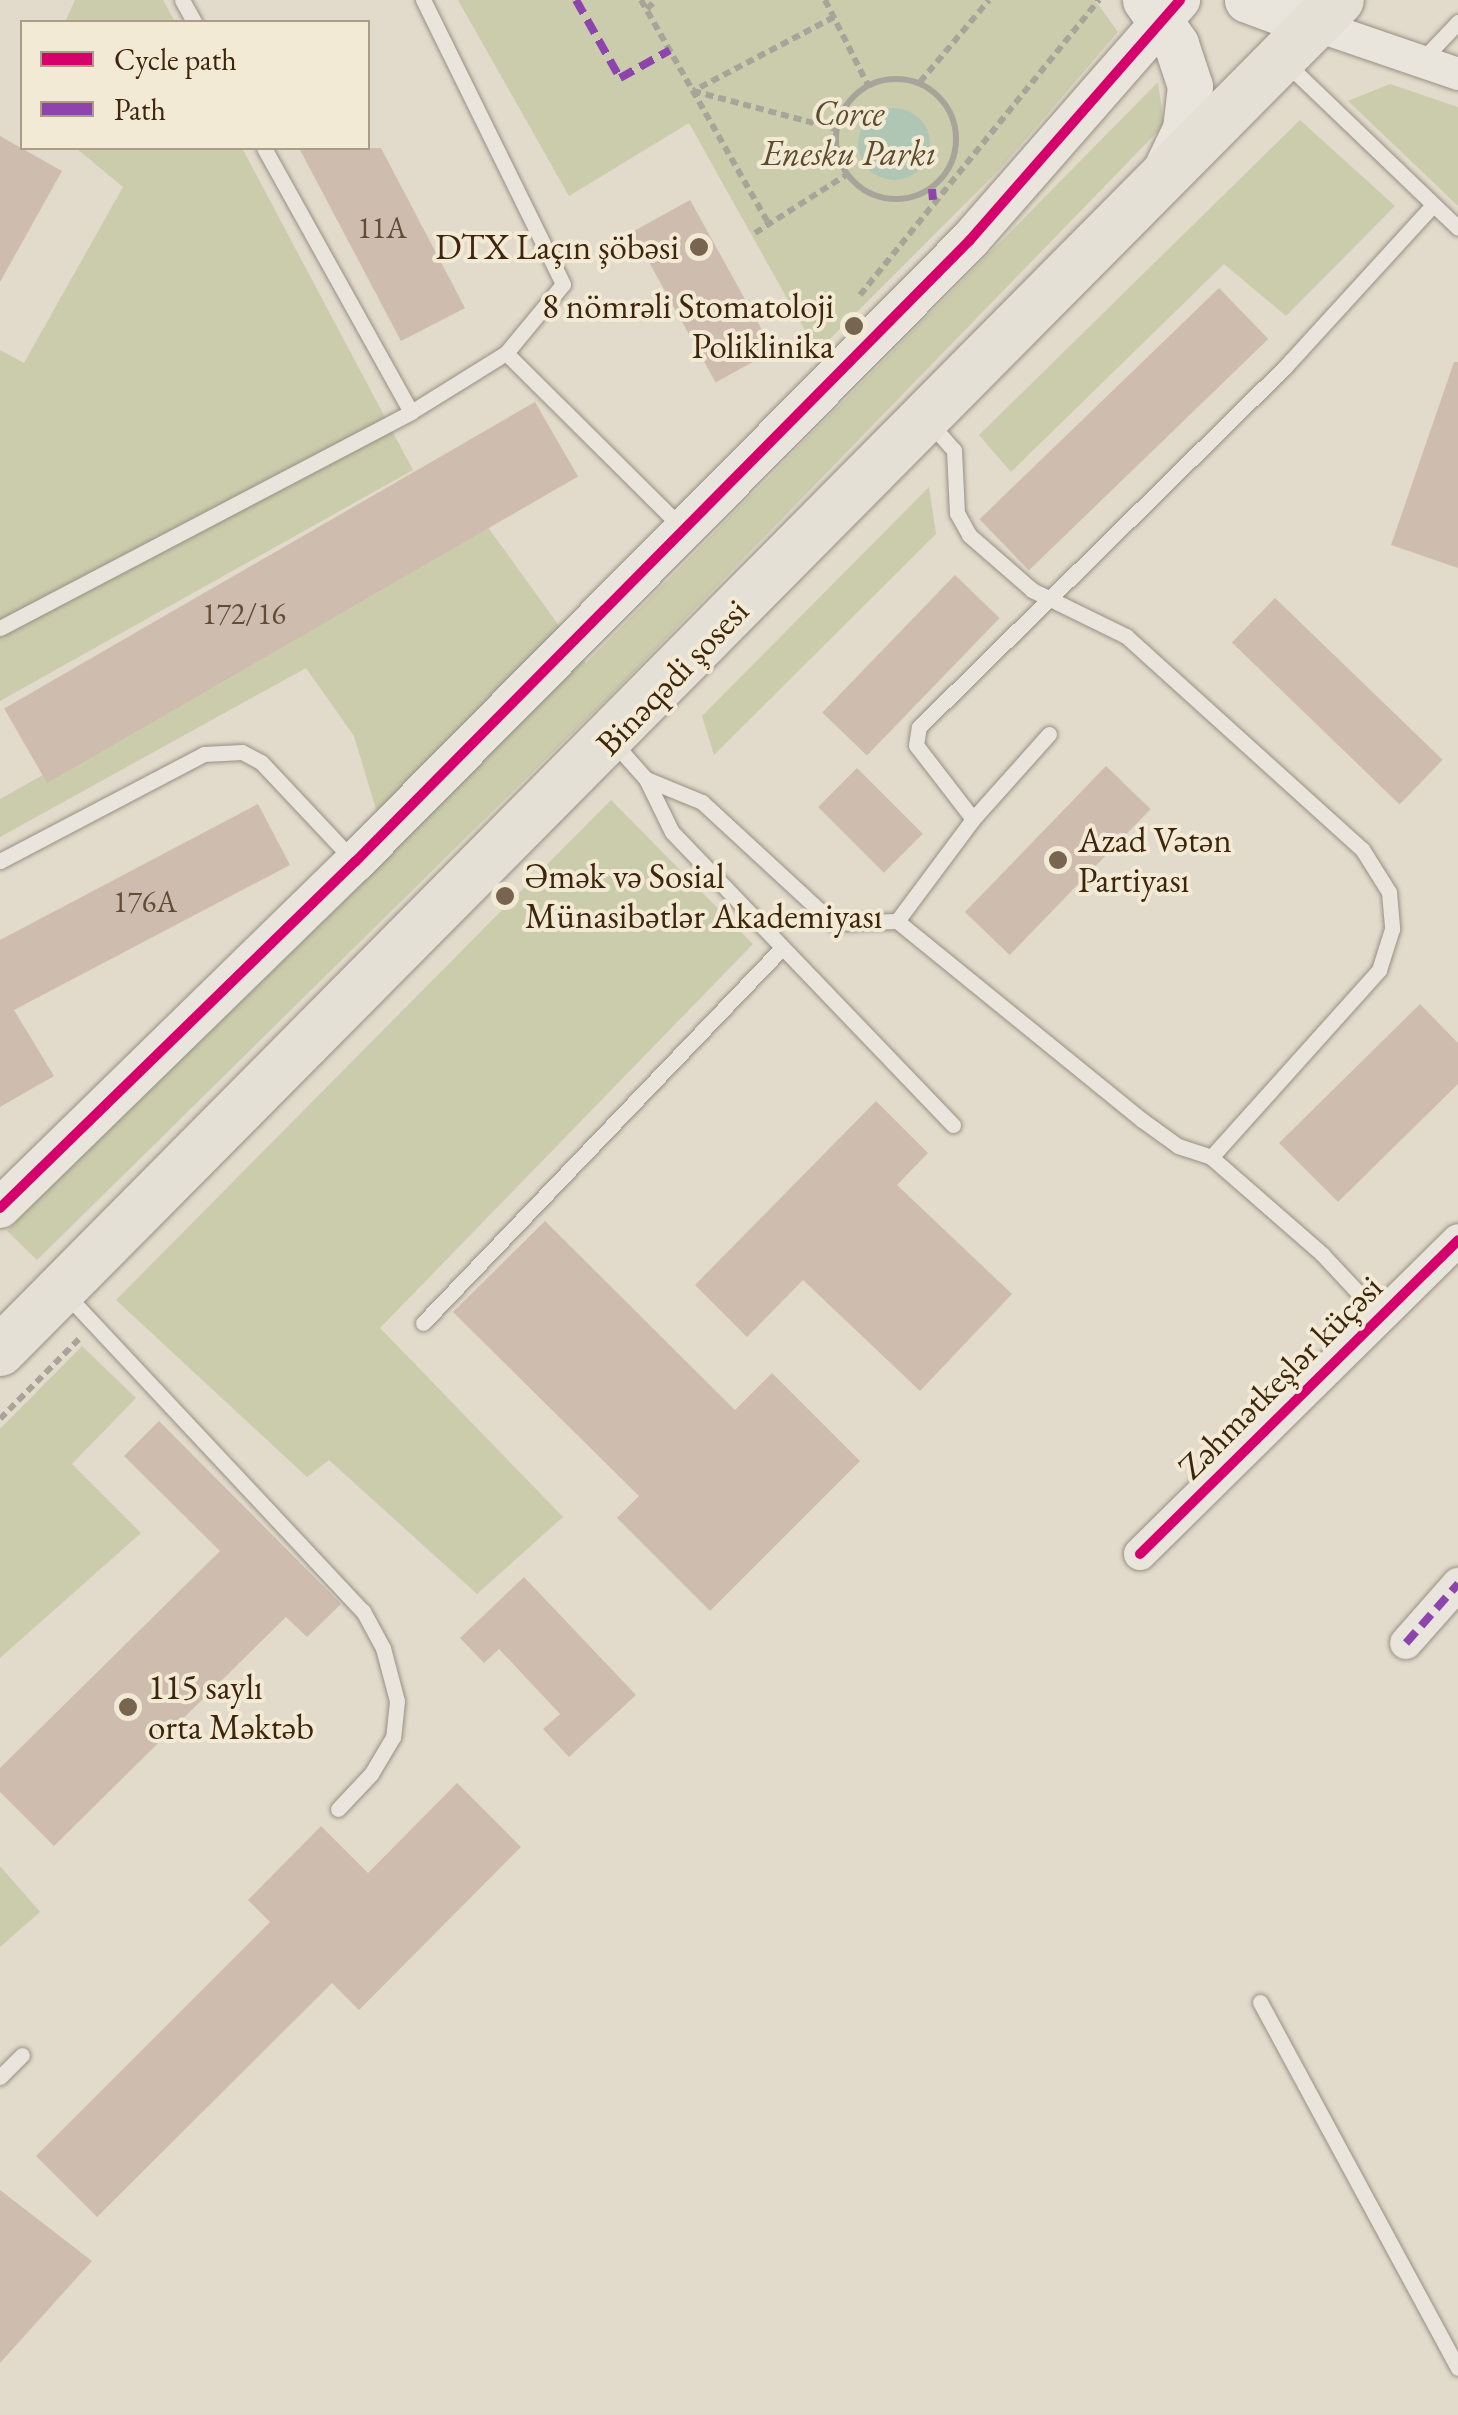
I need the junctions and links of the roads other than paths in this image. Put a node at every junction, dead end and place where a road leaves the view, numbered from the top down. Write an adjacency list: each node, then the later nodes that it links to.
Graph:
1 (423, 0): 12 (lane)
2 (1256, 2): 5 (main road)
3 (1162, 7): 9 (main road); 15 (street)
4 (1458, 22): 6 (lane)
5 (1312, 28): 6 (street); 9 (main road, Binəqədi şosesi); 10 (lane)
6 (1421, 61): 7 (street)
7 (1458, 74)
8 (265, 150): 13 (lane)
9 (1159, 183): 14 (main road, Binəqədi şosesi)
10 (1431, 207): 11 (lane); 16 (lane)
11 (1458, 228)
12 (506, 353): 13 (lane); 15 (lane)
13 (410, 412): 17 (lane)
14 (925, 417): 16 (lane); 19 (main road, Binəqədi şosesi)
15 (683, 530): 23 (street)
16 (1052, 597): 21 (lane); 27 (lane)
17 (0, 628)
18 (1049, 734): 21 (lane)
19 (610, 740): 20 (lane); 30 (main road, Binəqədi şosesi)
20 (646, 779): 24 (lane); 25 (lane)
21 (973, 819): 24 (lane)
22 (0, 861): 23 (lane)
23 (356, 862): 28 (street)
24 (897, 921): 27 (lane)
25 (782, 948): 26 (lane); 32 (lane)
26 (953, 1125)
27 (1211, 1157): 31 (lane)
28 (0, 1208)
29 (1458, 1240): 31 (street, Zəhmətkeşlər küçəsi)
30 (62, 1290): 33 (main road, Binəqədi şosesi); 37 (lane)
31 (1381, 1317): 34 (street, Zəhmətkeşlər küçəsi)
32 (423, 1323)
33 (0, 1351)
34 (1140, 1554)
35 (1458, 1584): 36 (street)
36 (1406, 1643)
37 (338, 1809)
38 (1260, 2002): 41 (lane)
39 (22, 2054): 40 (lane)
40 (0, 2078)
41 (1458, 2368)

